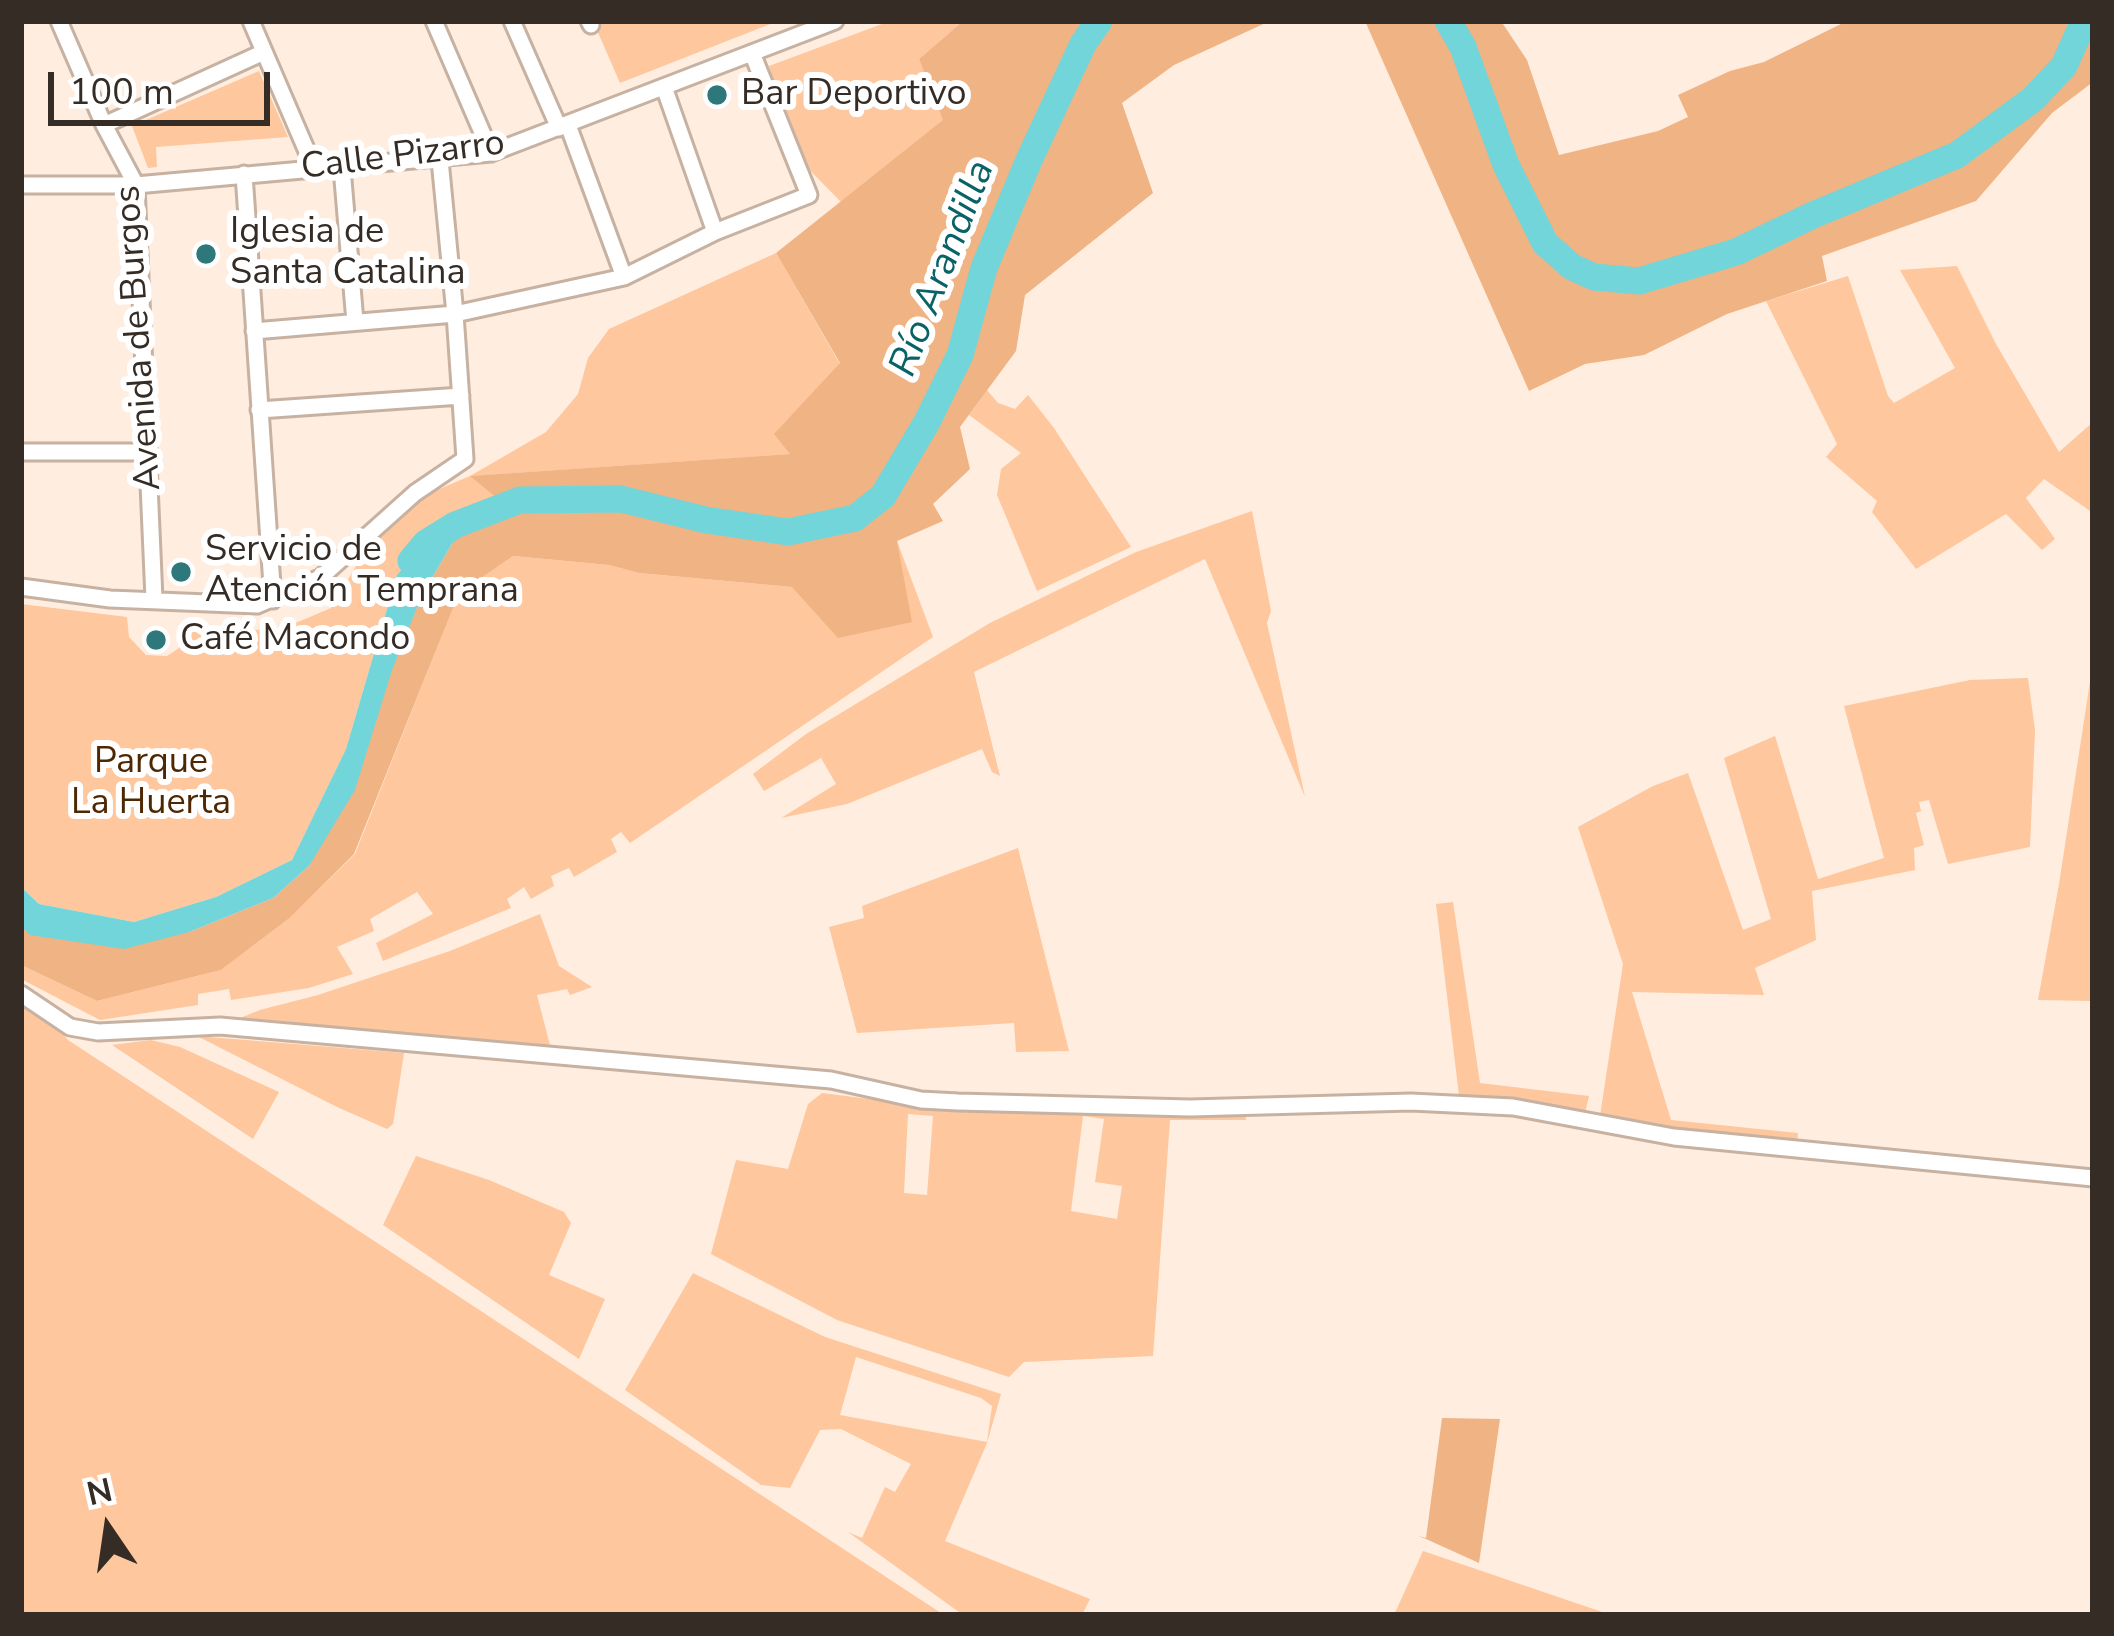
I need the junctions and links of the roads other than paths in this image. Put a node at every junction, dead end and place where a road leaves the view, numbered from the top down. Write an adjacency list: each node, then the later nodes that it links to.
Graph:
1 (59, 21): 9 (street, Avenida de Burgos)
2 (251, 21): 6 (street)
3 (434, 21): 11 (street)
4 (512, 21): 10 (street)
5 (835, 21): 7 (street, Calle Pizarro)
6 (265, 52): 9 (street); 14 (street)
7 (752, 53): 8 (street, Calle Pizarro); 18 (street)
8 (664, 87): 10 (street, Calle Pizarro); 18 (street)
9 (104, 125): 17 (street, Avenida de Burgos)
10 (563, 126): 11 (street, Calle Pizarro); 19 (street)
11 (490, 153): 12 (street, Calle Pizarro)
12 (440, 160): 13 (street, Calle Pizarro); 20 (street)
13 (342, 168): 14 (street, Calle Pizarro); 21 (street)
14 (315, 170): 15 (street, Calle Pizarro)
15 (244, 174): 17 (street, Calle Pizarro); 22 (street)
16 (21, 185): 17 (street, Calle Pizarro)
17 (136, 185): 26 (street, Avenida de Burgos)
18 (715, 232): 19 (street)
19 (624, 278): 20 (street)
20 (455, 314): 21 (street); 23 (street)
21 (356, 322): 22 (street)
22 (254, 331): 24 (street)
23 (461, 392): 24 (street); 29 (street)
24 (259, 406): 29 (street)
25 (21, 452): 26 (street)
26 (149, 452): 28 (street, Avenida de Burgos)
27 (21, 587): 28 (street)
28 (154, 599): 29 (street)
29 (273, 600)
30 (21, 994): 31 (street)
31 (2093, 1178)

